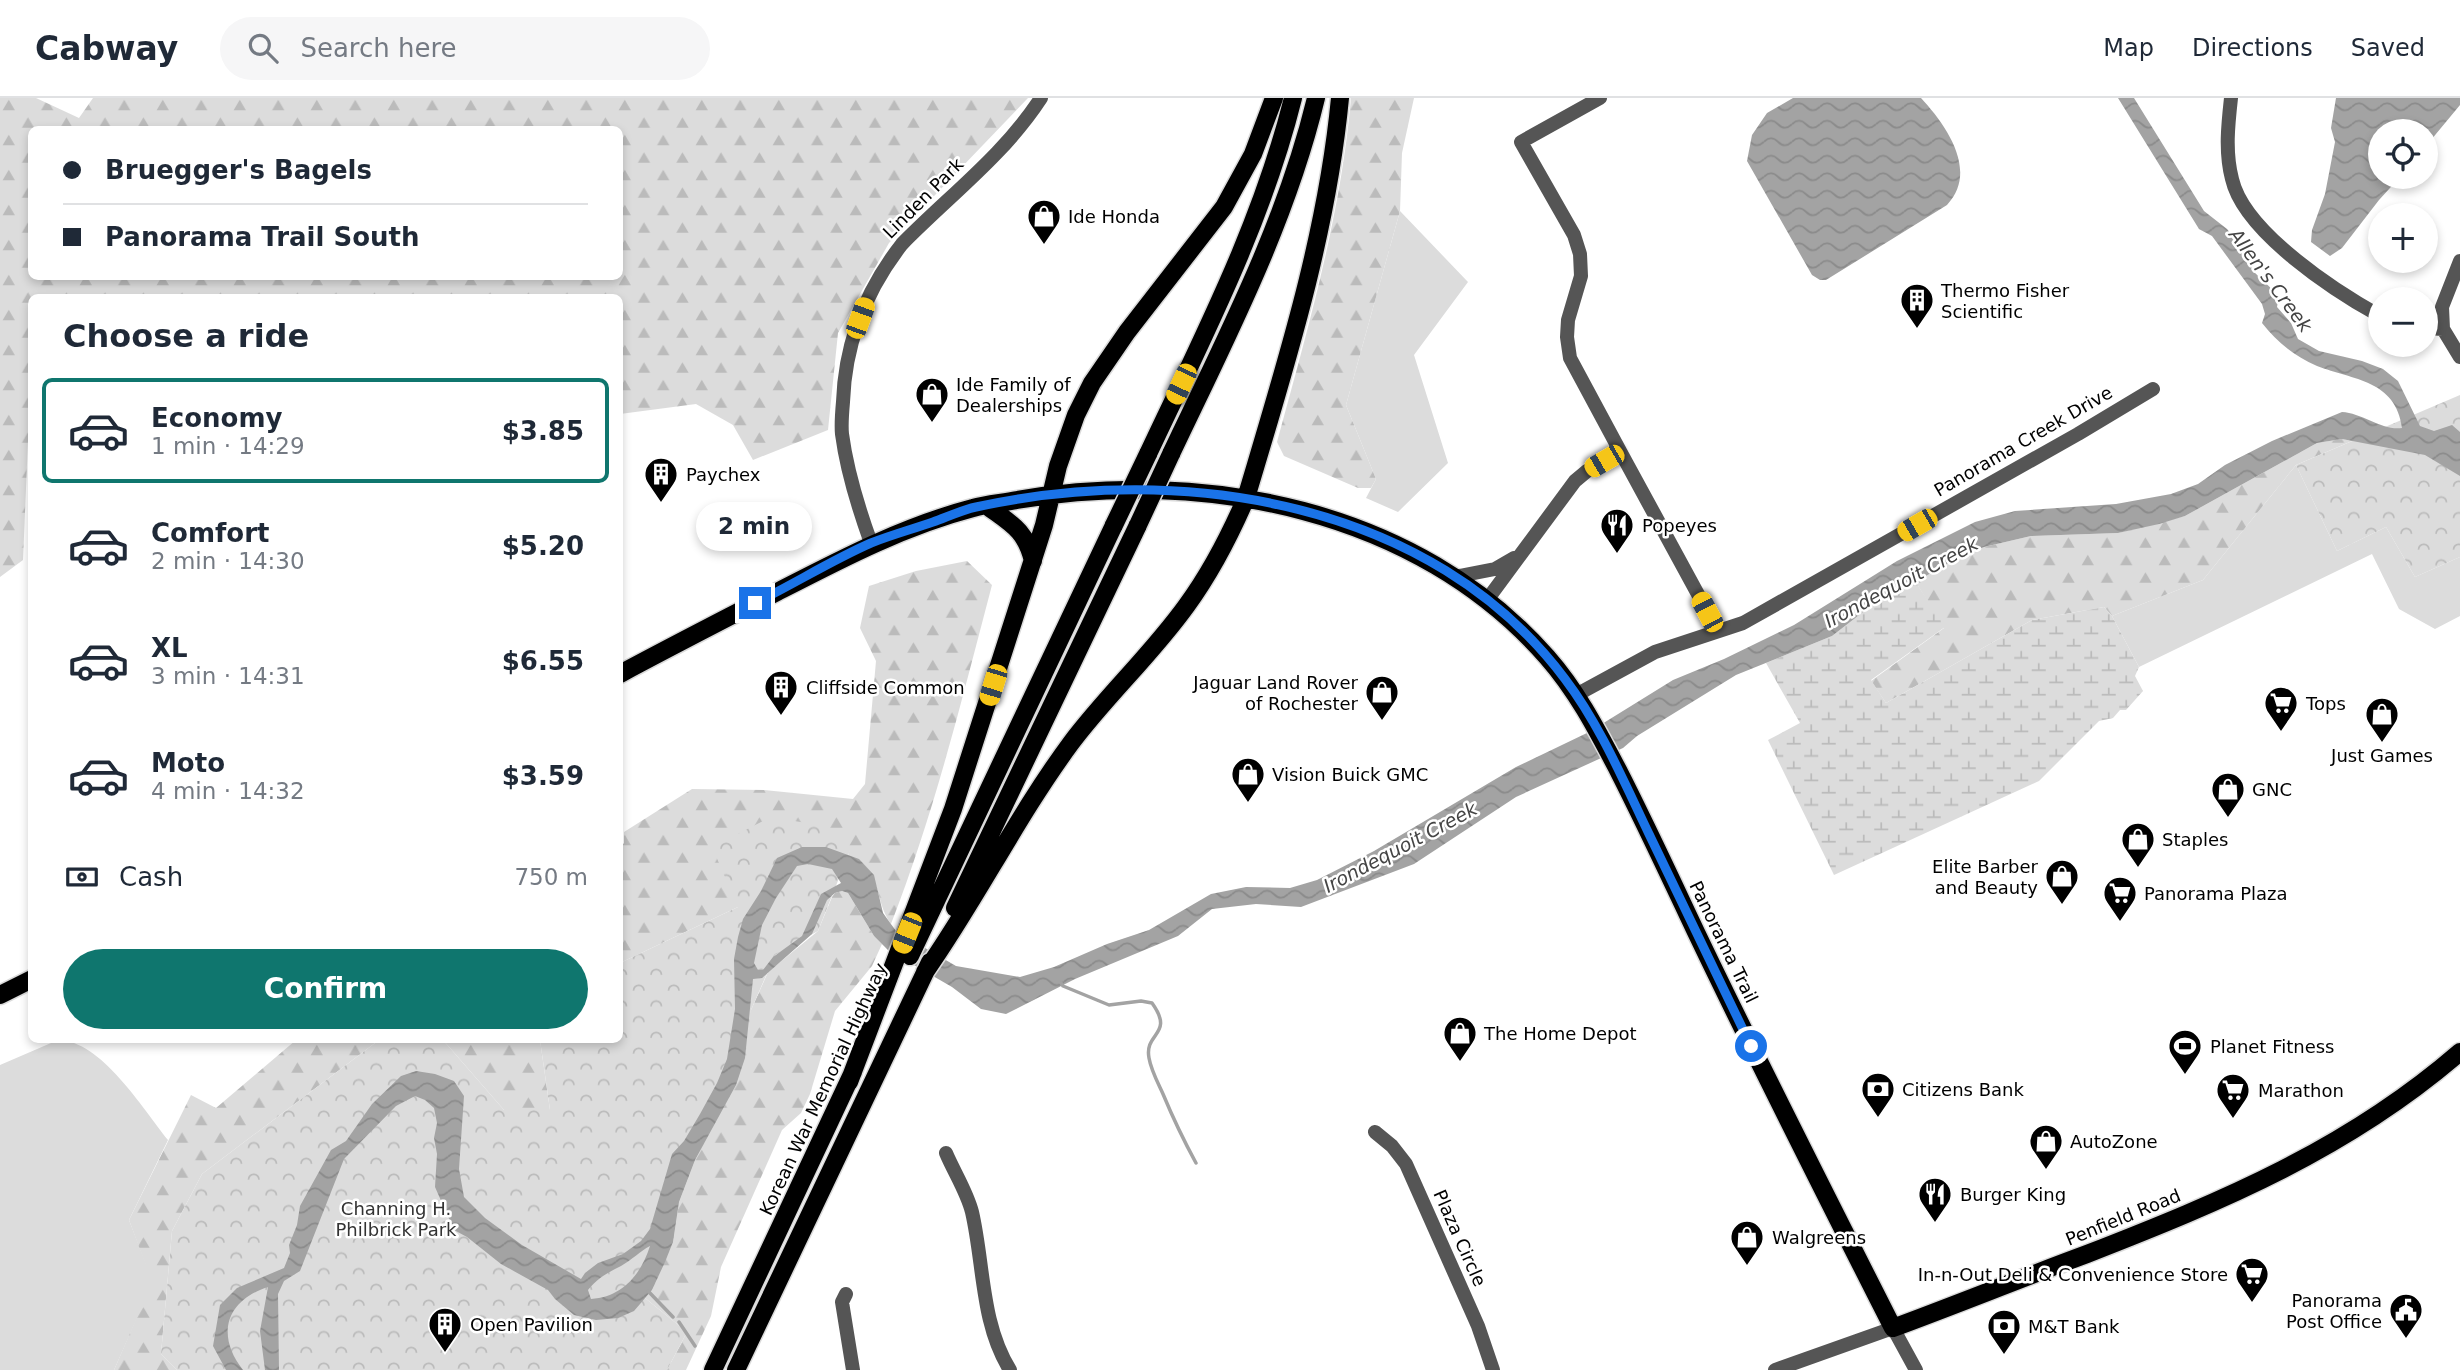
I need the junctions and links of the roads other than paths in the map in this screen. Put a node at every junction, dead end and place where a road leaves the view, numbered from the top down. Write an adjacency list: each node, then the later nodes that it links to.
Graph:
1 (1041, 98): 18 (street, Linden Park)
2 (1275, 98): 15 (main road)
3 (1293, 98): 26 (main road, bridge)
4 (1316, 98): 27 (main road, bridge)
5 (1340, 98): 16 (main road)
6 (1600, 98): 14 (street)
7 (2231, 98): 9 (street)
8 (2460, 261): 11 (street)
9 (2368, 308)
10 (2438, 328): 11 (street)
11 (2443, 328): 12 (street)
12 (2460, 357)
13 (2153, 388): 23 (street, Panorama Creek Drive)
14 (1620, 452): 19 (street); 23 (street)
15 (1050, 495): 16 (main road, Panorama Trail); 17 (main road, Panorama Trail); 20 (main road)
16 (1246, 498): 21 (main road, Panorama Trail); 27 (main road)
17 (986, 506): 18 (main road, Panorama Trail); 20 (main road)
18 (871, 543): 24 (main road, Panorama Trail)
19 (1521, 554): 21 (street); 22 (street)
20 (1033, 561): 26 (main road)
21 (1454, 577): 22 (main road, Panorama Trail)
22 (1487, 600): 25 (main road, Panorama Trail)
23 (1718, 631): 25 (street, Panorama Creek Drive)
24 (623, 672)
25 (1576, 695): 34 (main road, Panorama Trail)
26 (923, 912): 35 (main road, Korean War Memorial Highway)
27 (952, 925): 36 (main road)
28 (28, 981): 29 (main road)
29 (0, 995)
30 (2460, 1052): 34 (main road, Penfield Road)
31 (1375, 1132): 39 (street, Plaza Circle)
32 (946, 1153): 38 (street)
33 (846, 1294): 37 (street)
34 (1893, 1328): 40 (street, Penfield Road); 41 (street, Panorama Trail)
35 (713, 1370)
36 (736, 1370)
37 (853, 1370)
38 (1010, 1370)
39 (1493, 1370)
40 (1775, 1370)
41 (1916, 1370)

